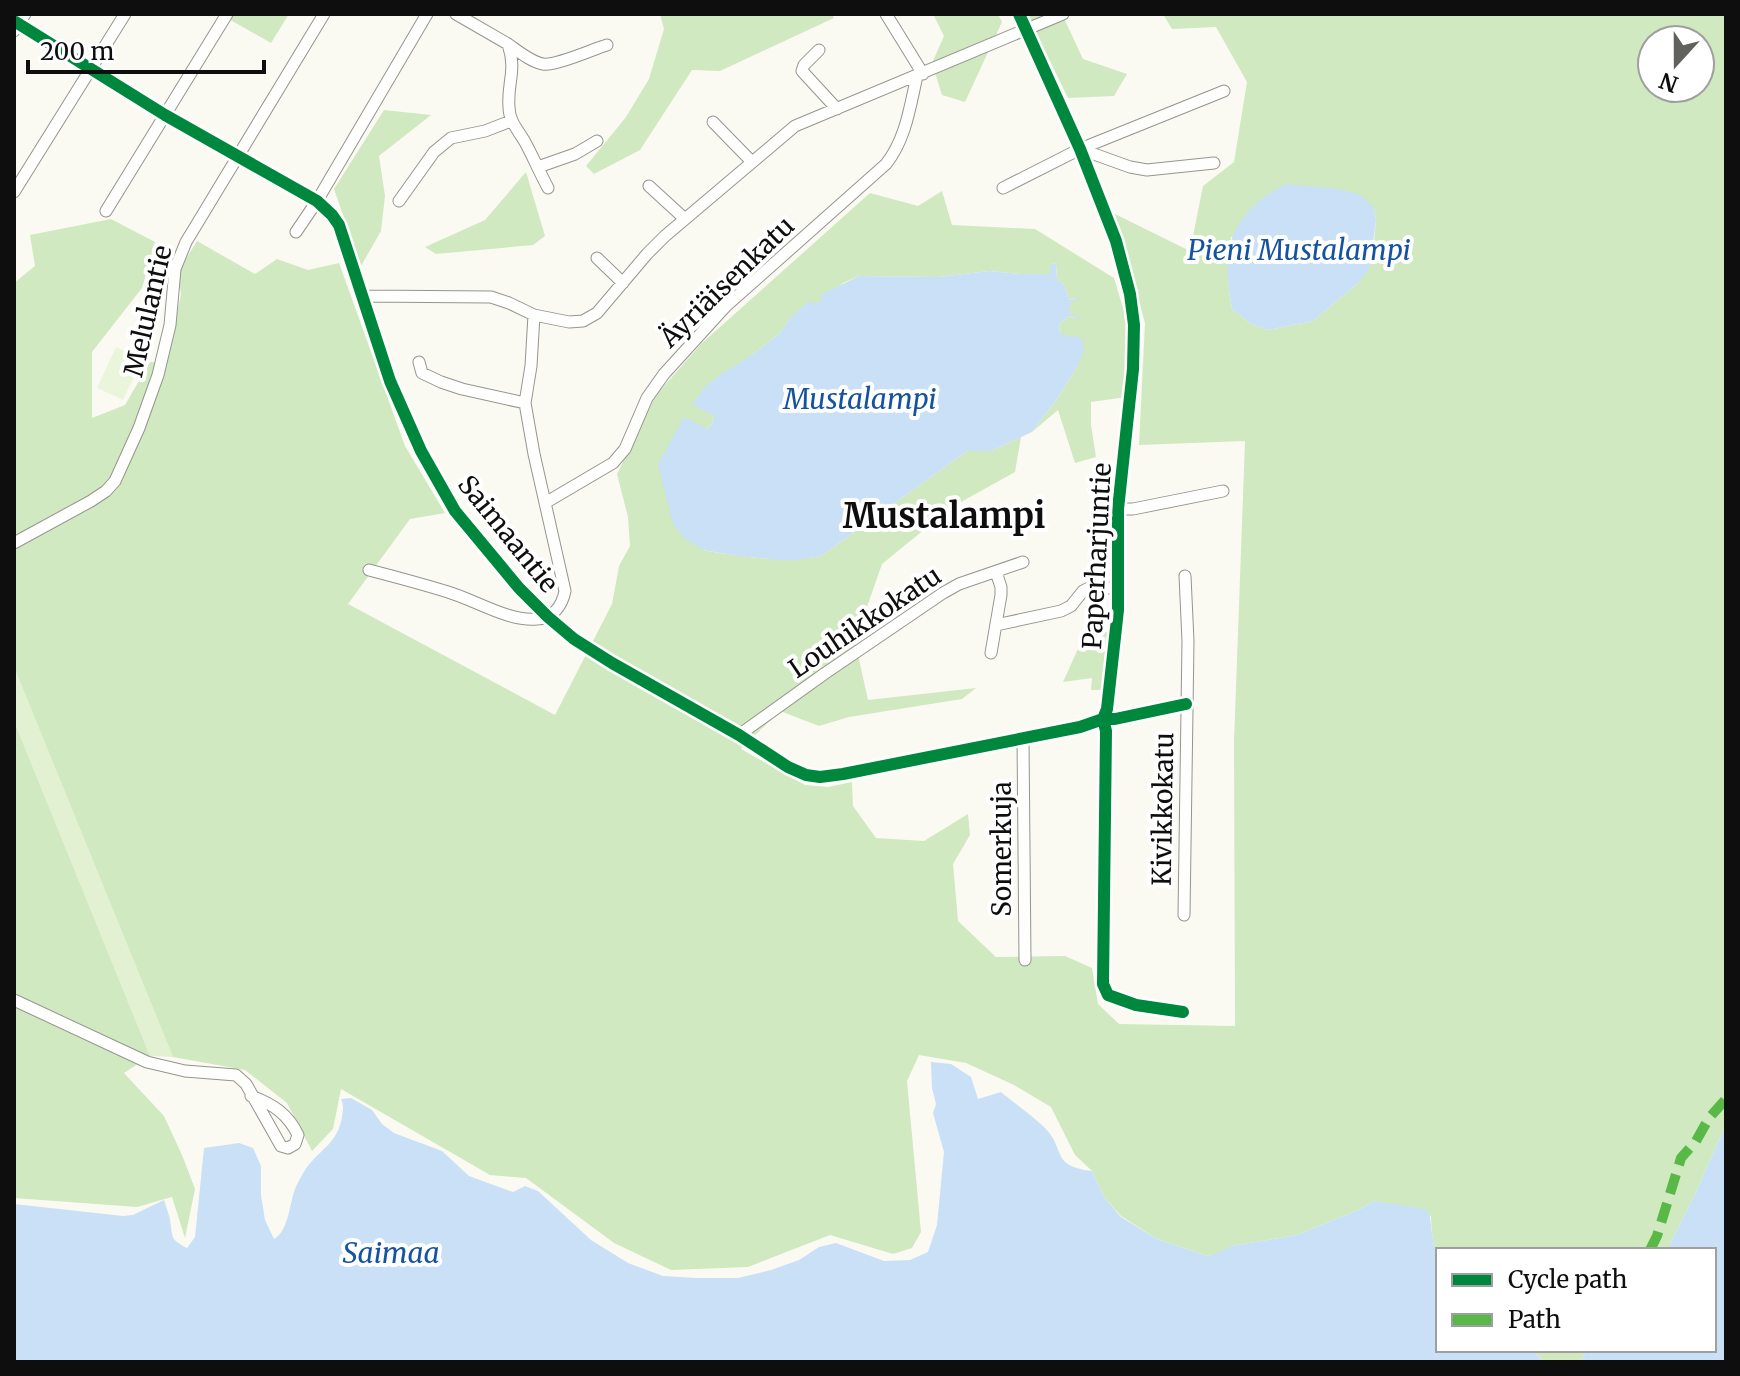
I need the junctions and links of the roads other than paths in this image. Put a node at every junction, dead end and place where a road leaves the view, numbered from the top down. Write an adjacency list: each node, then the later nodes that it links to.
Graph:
1 (125, 14): 14 (street)
2 (227, 14): 18 (street)
3 (324, 14): 23 (street, Melulantie)
4 (427, 14): 31 (street)
5 (456, 14): 11 (street)
6 (886, 14): 15 (street)
7 (1019, 14): 10 (street, Paperharjuntie)
8 (1063, 14): 10 (street)
9 (18, 22): 14 (street)
10 (1026, 29): 15 (street); 22 (street, Paperharjuntie)
11 (508, 44): 12 (street); 19 (street)
12 (607, 45)
13 (819, 50): 17 (street)
14 (91, 70): 18 (street); 30 (street)
15 (920, 75): 17 (street); 43 (street, Äyriäisenkatu)
16 (1224, 91): 22 (street)
17 (837, 109): 24 (street)
18 (165, 115): 23 (street); 33 (street)
19 (511, 121): 26 (street); 32 (street)
20 (713, 122): 24 (street)
21 (597, 141): 26 (street)
22 (1080, 149): 25 (street); 29 (street); 44 (street, Paperharjuntie)
23 (238, 157): 31 (street); 45 (street, Melulantie)
24 (752, 162): 34 (street)
25 (1214, 163)
26 (538, 167): 28 (street)
27 (649, 186): 34 (street)
28 (548, 188)
29 (1003, 188)
30 (14, 192)
31 (317, 201): 35 (street); 38 (street, Saimaantie)
32 (399, 201)
33 (106, 211)
34 (685, 219): 37 (street)
35 (296, 232)
36 (597, 258): 37 (street)
37 (623, 283): 39 (street)
38 (363, 296): 39 (street); 51 (street, Saimaantie)
39 (534, 315): 41 (street)
40 (419, 362): 41 (street)
41 (525, 403): 43 (street)
42 (1223, 491): 44 (street)
43 (545, 503): 51 (street)
44 (1118, 509): 50 (street, Paperharjuntie)
45 (14, 543)
46 (1023, 562): 48 (street, Louhikkokatu)
47 (369, 570): 51 (street)
48 (996, 572): 52 (street); 56 (street, Louhikkokatu)
49 (1185, 576): 54 (street, Kivikkokatu)
50 (1119, 588): 52 (street); 55 (street, Paperharjuntie)
51 (548, 617): 56 (street, Saimaantie)
52 (996, 625): 53 (street)
53 (991, 653)
54 (1186, 704): 55 (street); 58 (street, Kivikkokatu)
55 (1103, 719): 57 (street); 61 (street, Paperharjuntie)
56 (739, 735): 57 (street, Saimaantie)
57 (1023, 738): 59 (street, Somerkuja)
58 (1184, 915)
59 (1025, 960)
60 (14, 1000): 62 (street)
61 (1183, 1012)
62 (251, 1096): 62 (street)

